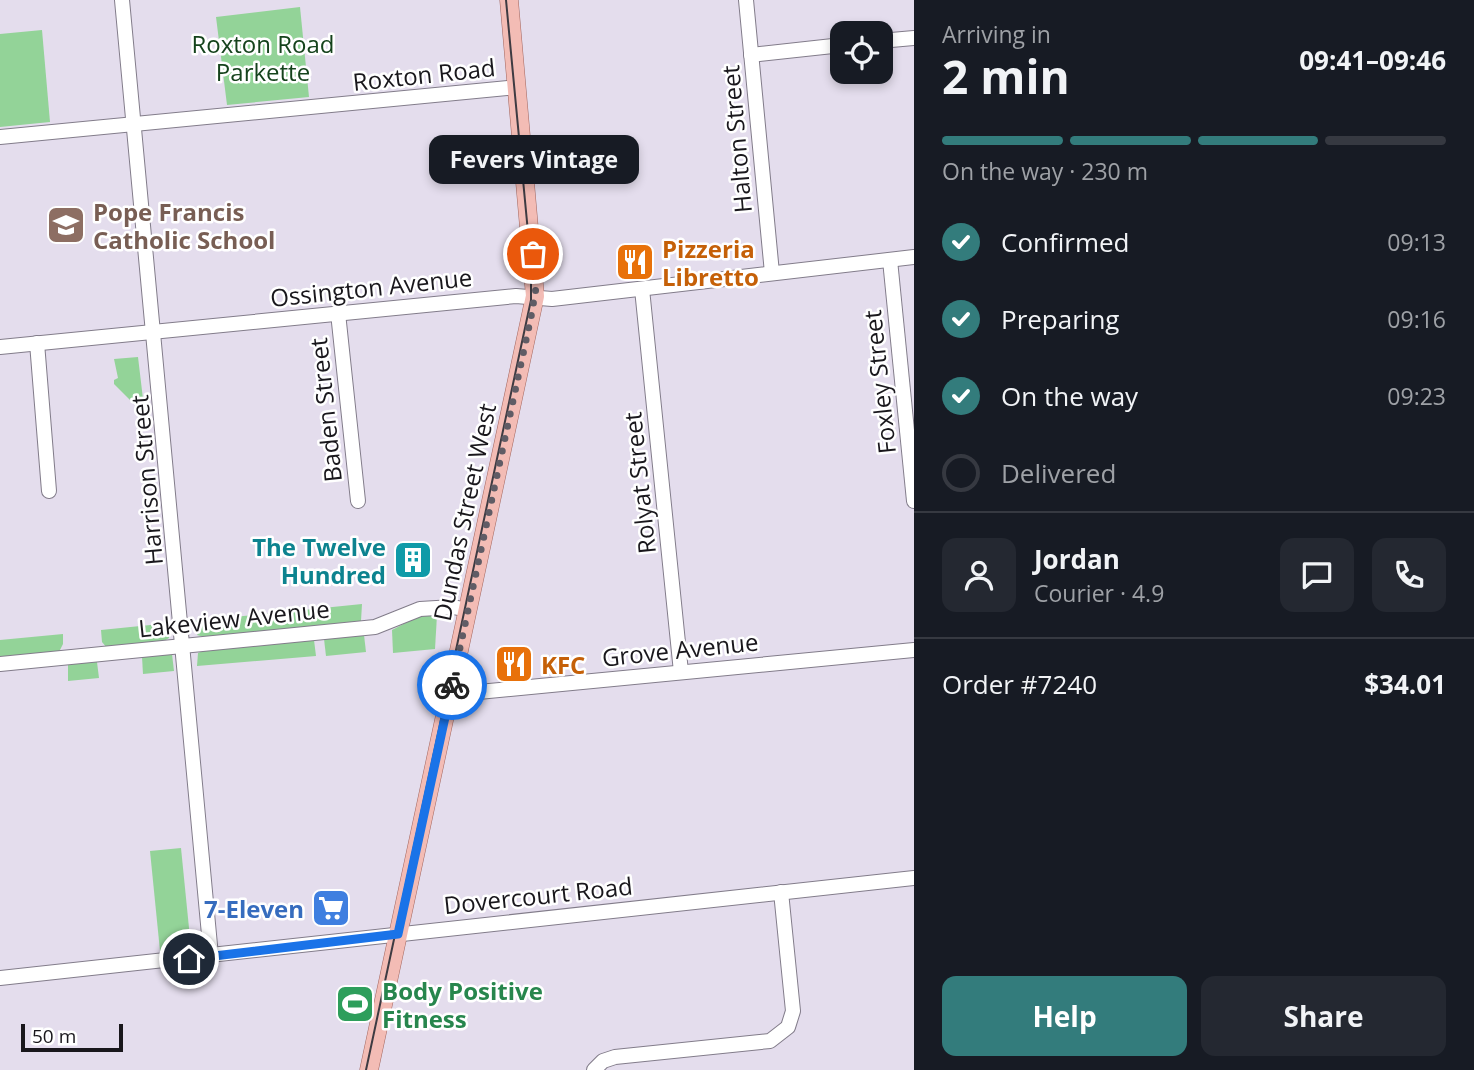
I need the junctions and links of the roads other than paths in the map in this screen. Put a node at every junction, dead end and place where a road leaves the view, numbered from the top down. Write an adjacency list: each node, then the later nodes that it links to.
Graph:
1 (122, 0): 9 (street, Harrison Street)
2 (509, 0): 8 (main road, Dundas Street West)
3 (746, 0): 7 (street, Halton Street)
4 (914, 38): 5 (street)
5 (893, 40)
6 (830, 46): 7 (street)
7 (751, 55): 13 (street, Halton Street)
8 (518, 87): 9 (street, Roxton Road); 15 (main road, Dundas Street West)
9 (135, 125): 10 (street, Roxton Road); 17 (street, Harrison Street)
10 (0, 137)
11 (914, 257): 12 (street, Ossington Avenue)
12 (890, 260): 13 (street, Ossington Avenue); 22 (street, Foxley Street)
13 (772, 273): 14 (street, Ossington Avenue)
14 (642, 289): 15 (street, Ossington Avenue); 27 (street, Rolyat Street)
15 (535, 296): 16 (street, Ossington Avenue); 23 (main road, Dundas Street West)
16 (338, 313): 17 (street, Ossington Avenue); 21 (street, Baden Street)
17 (154, 331): 18 (street, Ossington Avenue); 24 (street, Harrison Street)
18 (37, 343): 19 (street, Ossington Avenue); 20 (street)
19 (0, 347)
20 (49, 492)
21 (358, 501)
22 (914, 501)
23 (468, 610): 24 (street, Lakeview Avenue); 28 (main road, Dundas Street West)
24 (183, 645): 26 (street, Lakeview Avenue); 32 (street, Harrison Street)
25 (914, 650): 27 (street, Grove Avenue)
26 (0, 664)
27 (681, 672): 28 (street, Grove Avenue)
28 (451, 691): 31 (main road, Dundas Street West)
29 (914, 878): 30 (street, Dovercourt Road)
30 (781, 892): 31 (street, Dovercourt Road); 35 (street)
31 (398, 934): 32 (street, Dovercourt Road); 34 (main road, Dundas Street West)
32 (211, 956): 33 (street, Dovercourt Road)
33 (0, 978)
34 (369, 1070)
35 (594, 1070)

